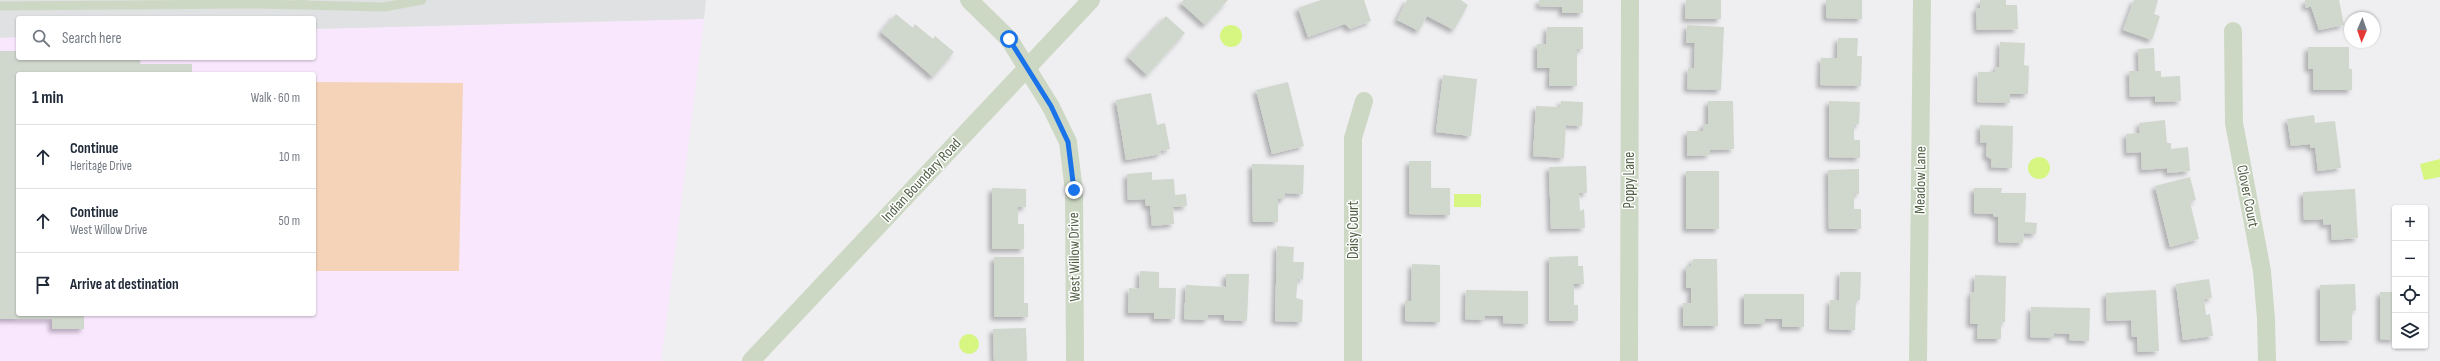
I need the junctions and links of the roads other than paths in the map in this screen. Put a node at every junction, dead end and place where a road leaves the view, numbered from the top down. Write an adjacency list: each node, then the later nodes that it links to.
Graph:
1 (422, 0): 6 (lane)
2 (969, 0): 9 (street, West Willow Drive)
3 (1091, 0): 9 (street, Indian Boundary Road)
4 (1630, 0): 14 (street, Poppy Lane)
5 (1922, 0): 15 (street, Meadow Lane)
6 (302, 3): 7 (lane)
7 (0, 6)
8 (2233, 31): 16 (street, Clover Court)
9 (1028, 67): 11 (street, Indian Boundary Road); 12 (street, West Willow Drive)
10 (1364, 100): 13 (street, Daisy Court)
11 (751, 361)
12 (1075, 361)
13 (1353, 361)
14 (1629, 361)
15 (1918, 361)
16 (2267, 361)

